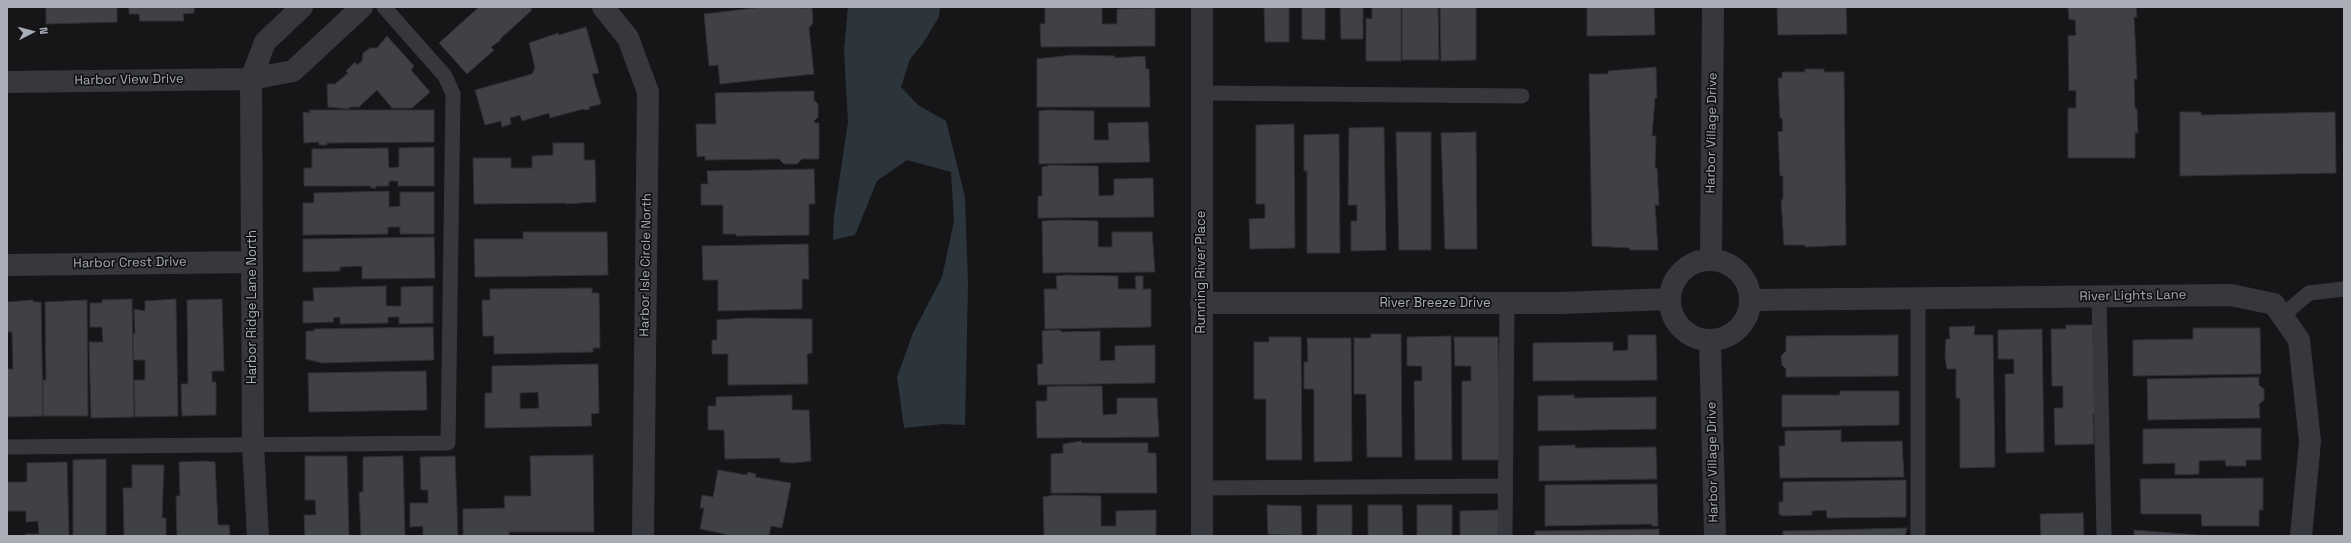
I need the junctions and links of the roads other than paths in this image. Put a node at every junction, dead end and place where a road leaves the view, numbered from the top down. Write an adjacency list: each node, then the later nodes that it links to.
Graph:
1 (302, 7): 7 (street)
2 (362, 7): 7 (street, Harbor View Drive)
3 (384, 7): 23 (lane)
4 (603, 7): 28 (street, Harbor Isle Circle North)
5 (1202, 7): 9 (street, Running River Place)
6 (1713, 7): 11 (street, Harbor Village Drive)
7 (251, 79): 8 (street, Harbor View Drive); 12 (street, Harbor Ridge Lane North)
8 (7, 82)
9 (1201, 93): 10 (lane); 19 (street, Running River Place)
10 (1522, 96)
11 (1711, 259): 16 (street); 18 (street)
12 (252, 262): 13 (street, Harbor Crest Drive); 23 (street, Harbor Ridge Lane North)
13 (7, 265)
14 (2344, 289): 21 (lane)
15 (2099, 297): 17 (street, River Lights Lane); 21 (street, River Lights Lane); 33 (lane)
16 (1670, 299): 20 (street, River Breeze Drive); 22 (street)
17 (1918, 299): 18 (street, River Lights Lane); 32 (lane)
18 (1751, 300): 22 (street)
19 (1201, 303): 20 (street, River Breeze Drive); 26 (street, Running River Place)
20 (1507, 304): 25 (lane)
21 (2282, 316): 34 (street, River Lights Lane)
22 (1710, 340): 31 (street, Harbor Village Drive)
23 (253, 446): 24 (lane); 27 (street, Harbor Ridge Lane North)
24 (7, 447)
25 (1505, 486): 26 (lane); 30 (lane)
26 (1202, 488): 29 (street, Running River Place)
27 (258, 536)
28 (643, 536)
29 (1202, 536)
30 (1505, 536)
31 (1715, 536)
32 (1918, 536)
33 (2104, 536)
34 (2301, 536)

